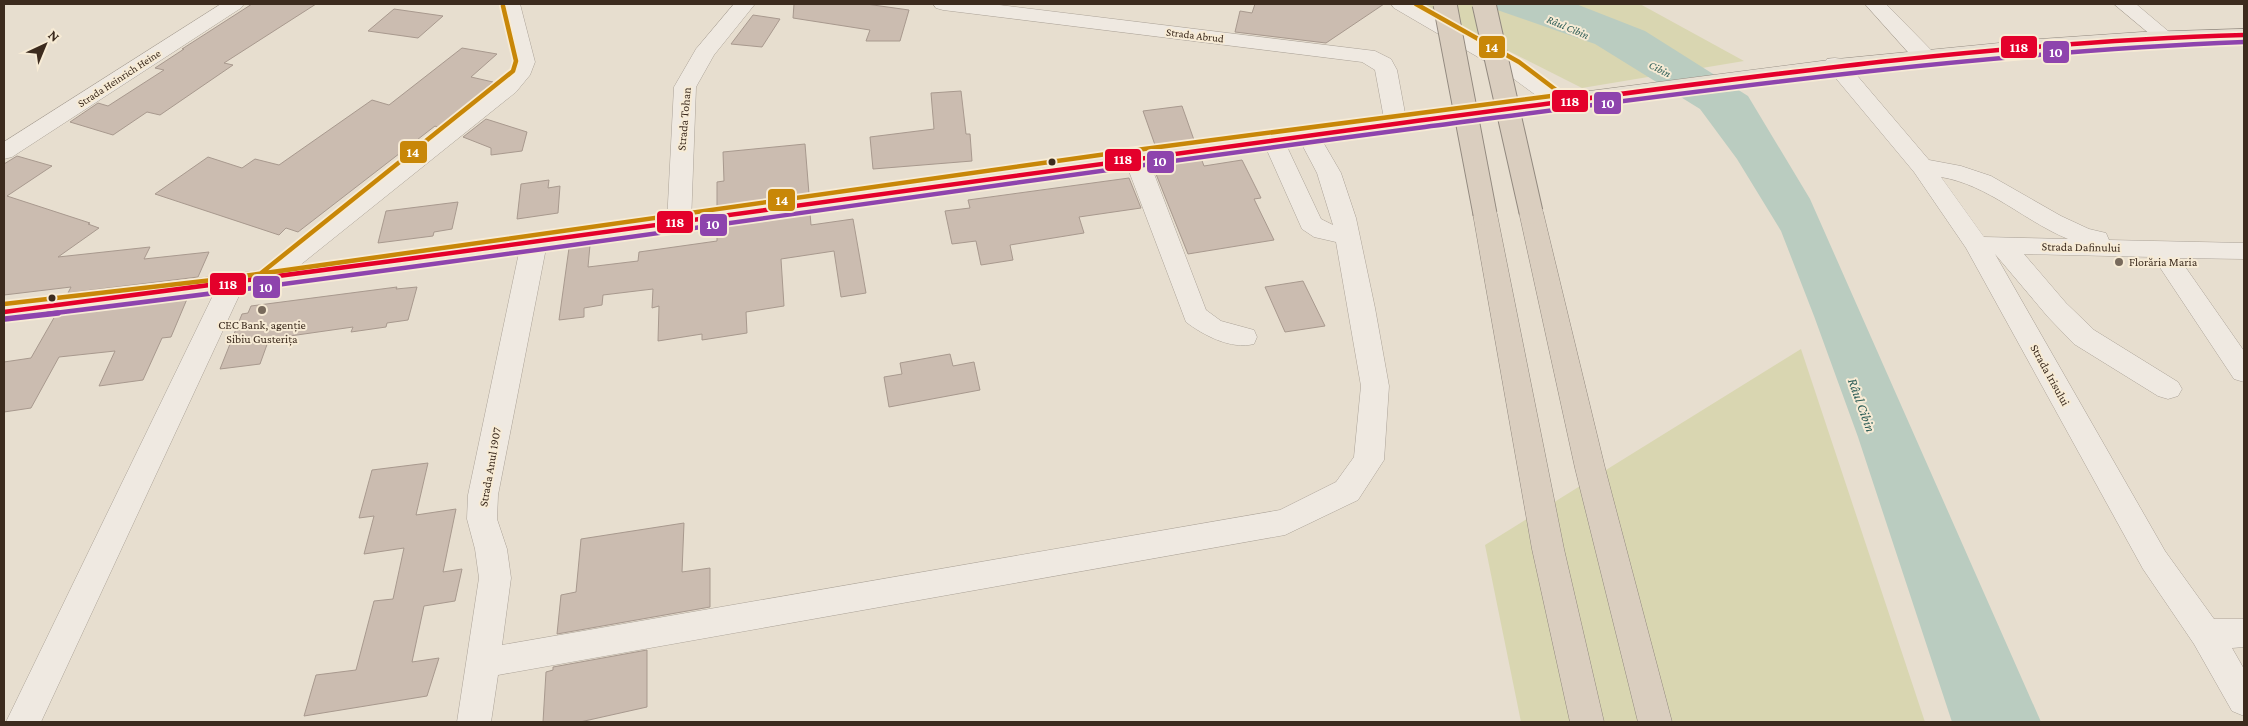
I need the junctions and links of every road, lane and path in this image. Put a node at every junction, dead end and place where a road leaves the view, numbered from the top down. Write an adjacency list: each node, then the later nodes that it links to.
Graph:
1 (234, 4): 18 (street, Strada Heinrich Heine)
2 (510, 4): 27 (street)
3 (745, 4): 21 (street, Strada Tohan)
4 (952, 4): 15 (street, Strada Abrud)
5 (1401, 4): 14 (street)
6 (1445, 4): 39 (highway, bridge)
7 (1484, 4): 40 (highway, bridge)
8 (1875, 4): 12 (street)
9 (2124, 4): 11 (street)
10 (2244, 35): 11 (main road)
11 (2164, 36): 12 (main road)
12 (1924, 56): 13 (main road)
13 (1835, 64): 14 (main road); 20 (street, Strada Irisului)
14 (1560, 102): 15 (main road)
15 (1396, 124): 16 (main road)
16 (1308, 135): 17 (main road); 22 (street)
17 (1273, 140): 19 (main road); 22 (street)
18 (4, 152)
19 (1136, 158): 21 (main road); 30 (street)
20 (1922, 167): 24 (street, Strada Irisului); 25 (street)
21 (679, 223): 23 (main road)
22 (1347, 234): 35 (street)
23 (534, 243): 27 (main road); 35 (street, Strada Anul 1907)
24 (1990, 246): 25 (street, Strada Dafinului); 32 (street); 34 (street, Strada Irisului)
25 (2147, 248): 26 (street, Strada Dafinului); 31 (street)
26 (2244, 251)
27 (265, 280): 28 (main road)
28 (231, 285): 29 (main road); 37 (street)
29 (4, 312)
30 (1244, 337)
31 (2244, 372)
32 (2168, 390)
33 (2244, 633): 34 (street)
34 (2206, 634): 36 (street, Strada Irisului)
35 (482, 662): 38 (street, Strada Anul 1907)
36 (2244, 700)
37 (23, 722)
38 (474, 722)
39 (1587, 722)
40 (1654, 722)

